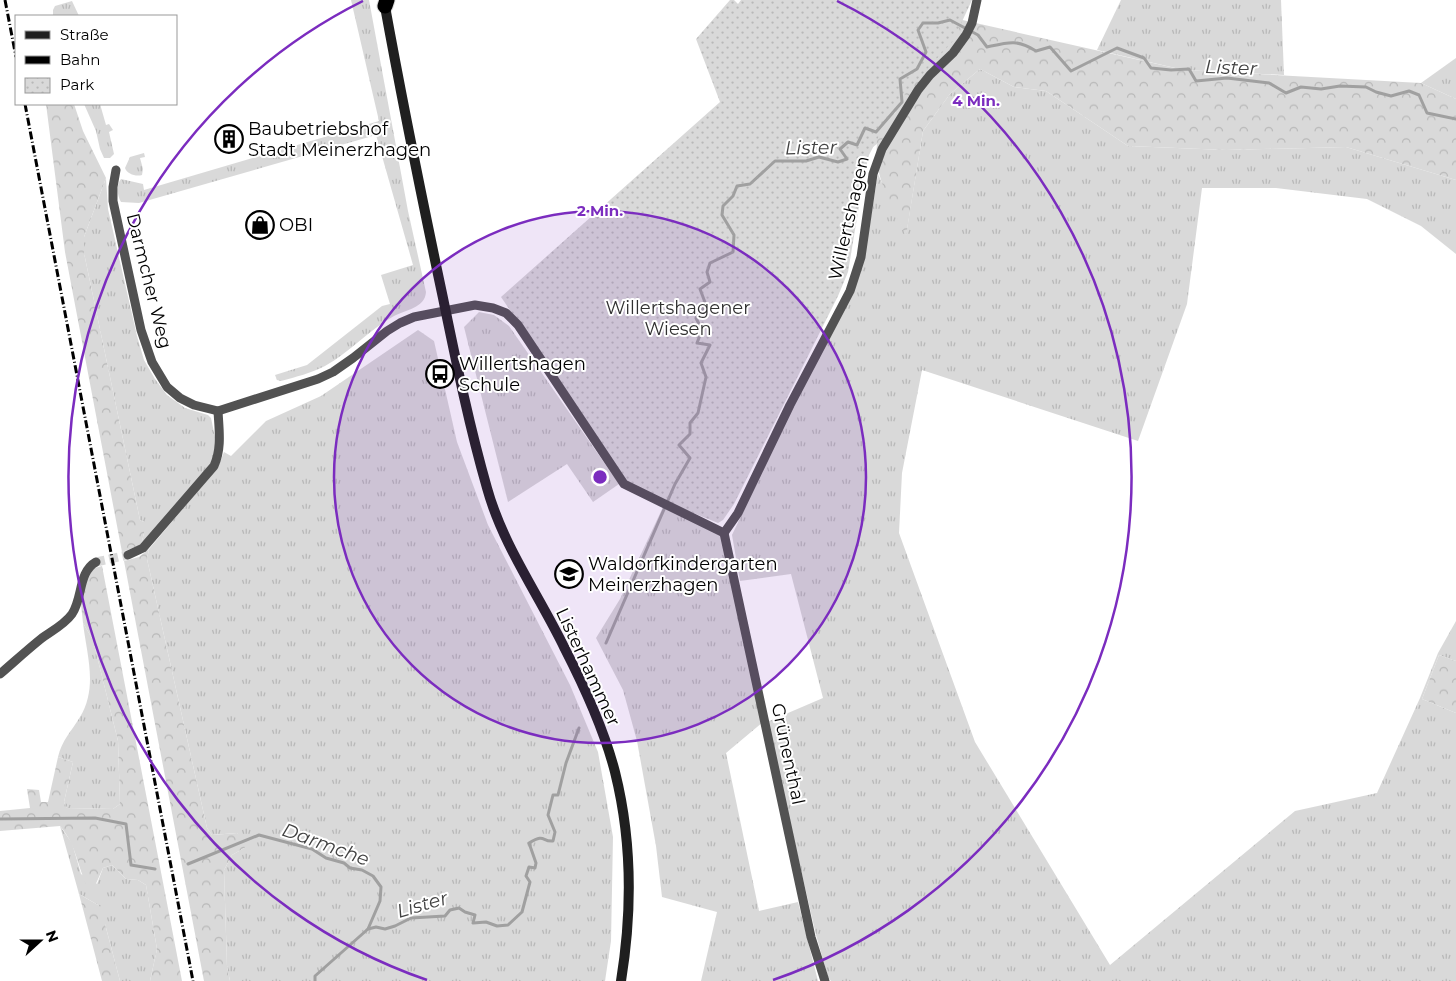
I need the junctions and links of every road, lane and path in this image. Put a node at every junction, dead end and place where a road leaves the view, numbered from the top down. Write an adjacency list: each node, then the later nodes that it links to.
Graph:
1 (978, 0): 6 (street, Willertshagen)
2 (385, 2): 4 (main road, Listerhammer)
3 (116, 170): 5 (street, Darmcher Weg)
4 (446, 311): 5 (street); 6 (street); 10 (main road, Listerhammer)
5 (218, 412): 7 (street)
6 (724, 533): 11 (street, Grünenthal)
7 (128, 556)
8 (96, 562): 9 (street)
9 (0, 674)
10 (622, 981)
11 (825, 981)

